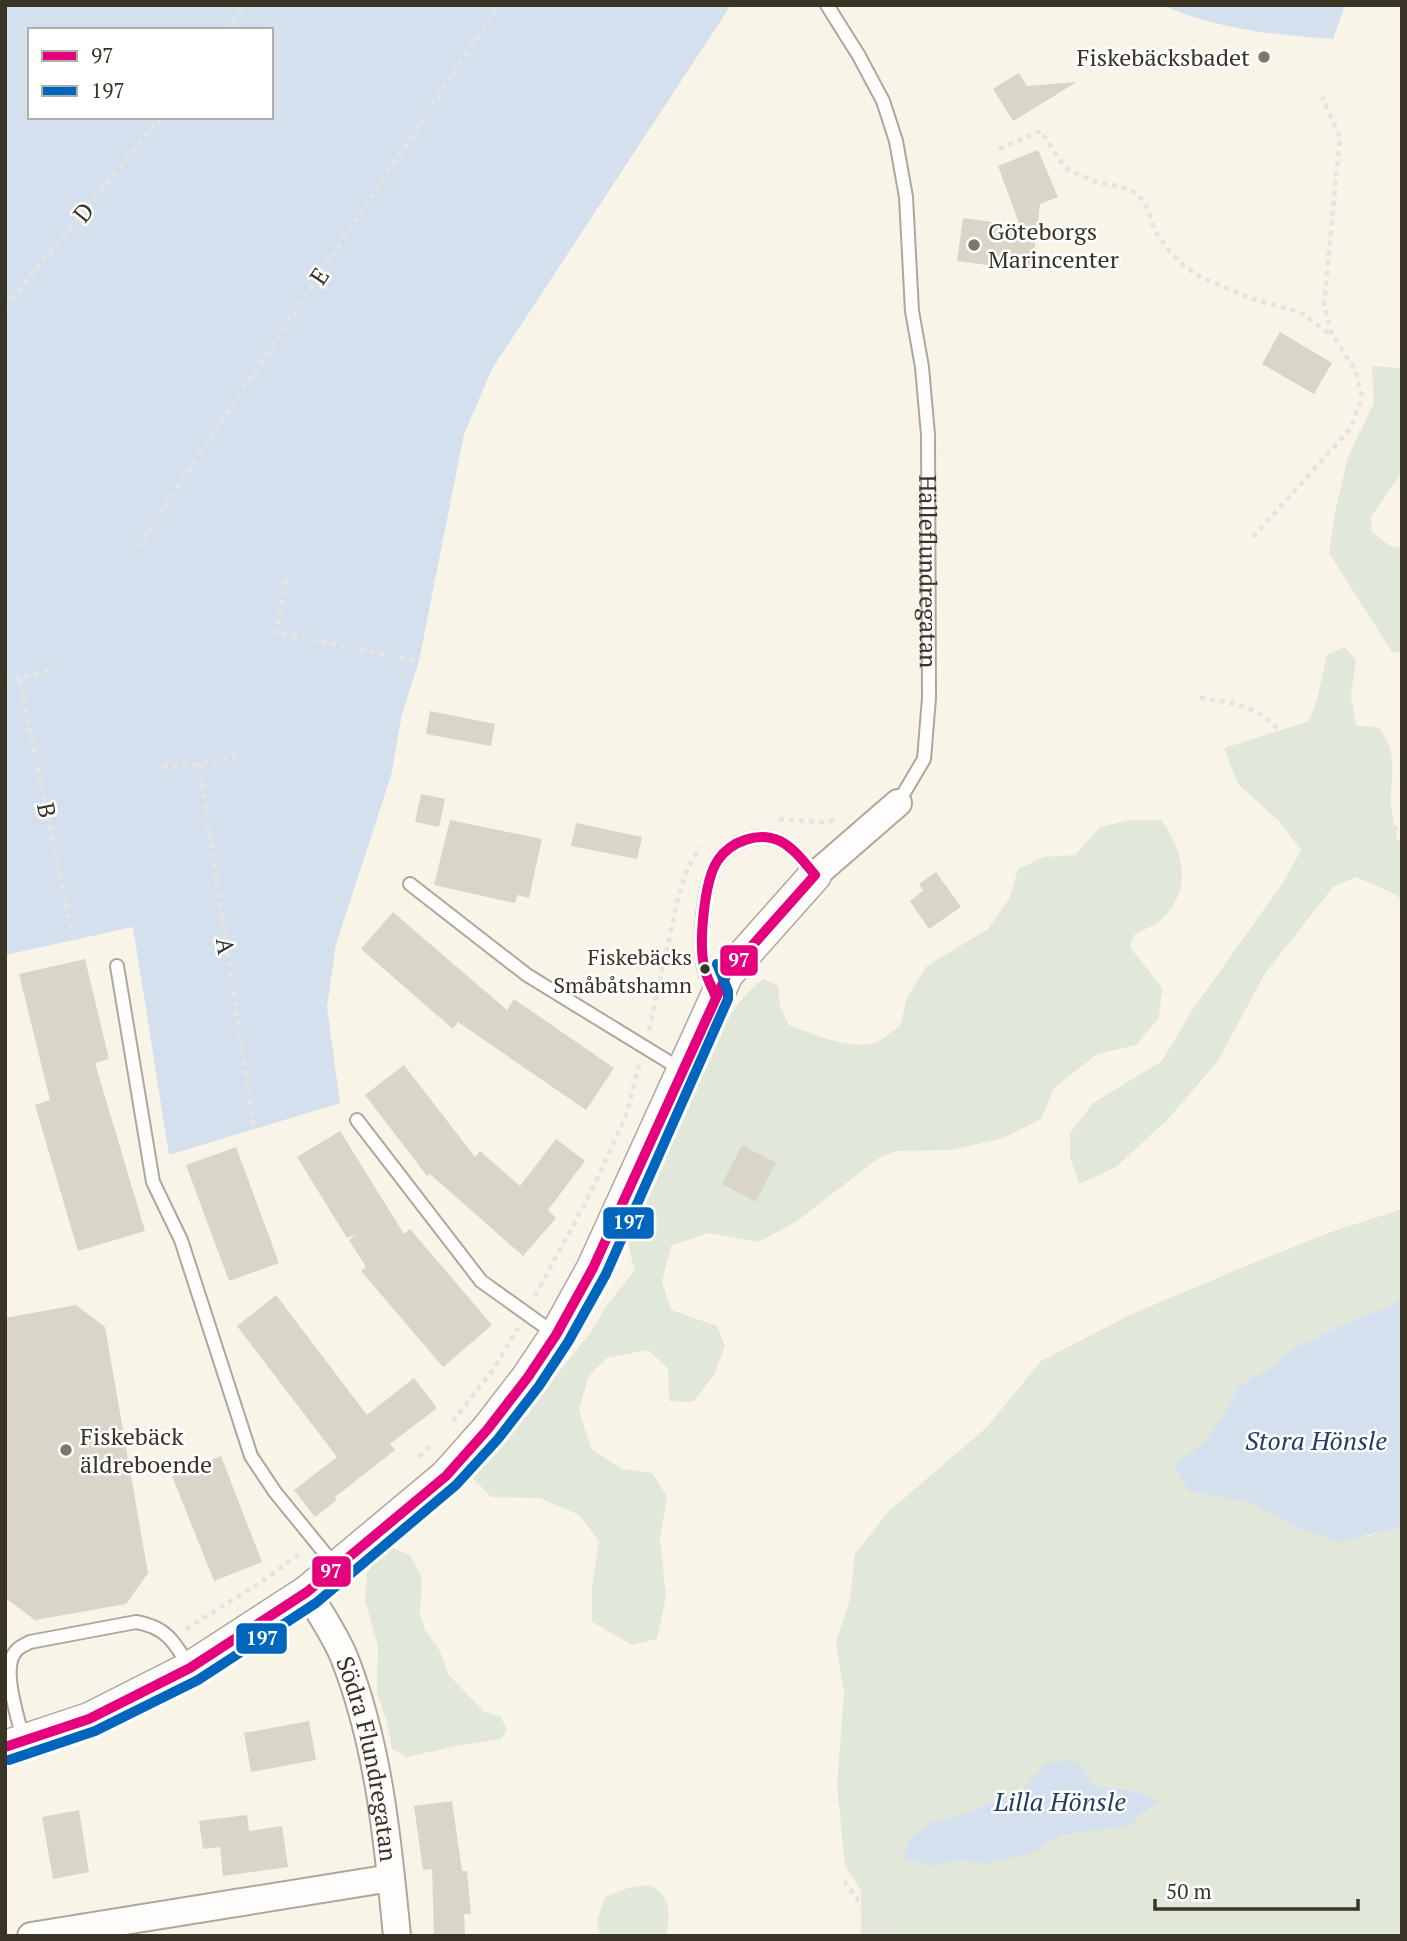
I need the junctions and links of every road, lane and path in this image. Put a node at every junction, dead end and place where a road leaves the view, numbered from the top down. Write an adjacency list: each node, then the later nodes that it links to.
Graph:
1 (244, 5): 4 (path)
2 (499, 5): 11 (path, E)
3 (827, 5): 21 (lane, Hälleflundregatan)
4 (229, 28)
5 (1322, 97): 9 (path)
6 (159, 119): 8 (path, D)
7 (999, 149): 9 (path)
8 (5, 307)
9 (1332, 335): 10 (path)
10 (1253, 537)
11 (138, 547)
12 (286, 580): 13 (path)
13 (419, 661)
14 (55, 670): 15 (path)
15 (19, 679): 16 (path); 25 (path, B)
16 (5, 681)
17 (1200, 698): 22 (path)
18 (236, 757): 19 (path)
19 (199, 764): 20 (path); 32 (path, A)
20 (163, 767)
21 (898, 803): 23 (street, Hälleflundregatan)
22 (1402, 833)
23 (815, 875): 29 (street, Hälleflundregatan); 29 (lane)
24 (410, 884): 30 (lane)
25 (74, 941)
26 (667, 950): 27 (path)
27 (684, 956)
28 (117, 966): 34 (lane)
29 (715, 995): 30 (street, Hälleflundregatan)
30 (682, 1070): 33 (street, Hälleflundregatan)
31 (357, 1120): 33 (lane)
32 (254, 1128)
33 (556, 1335): 34 (street, Hälleflundregatan)
34 (337, 1568): 35 (street, Hälleflundregatan)
35 (307, 1592): 36 (street, Hälleflundregatan); 38 (street, Södra Flundregatan)
36 (190, 1668): 37 (street, Hälleflundregatan); 37 (lane)
37 (14, 1744)
38 (391, 1878): 40 (street); 42 (street, Södra Flundregatan)
39 (844, 1881): 43 (path)
40 (83, 1932): 41 (street)
41 (31, 1936)
42 (397, 1936)
43 (884, 1936)

